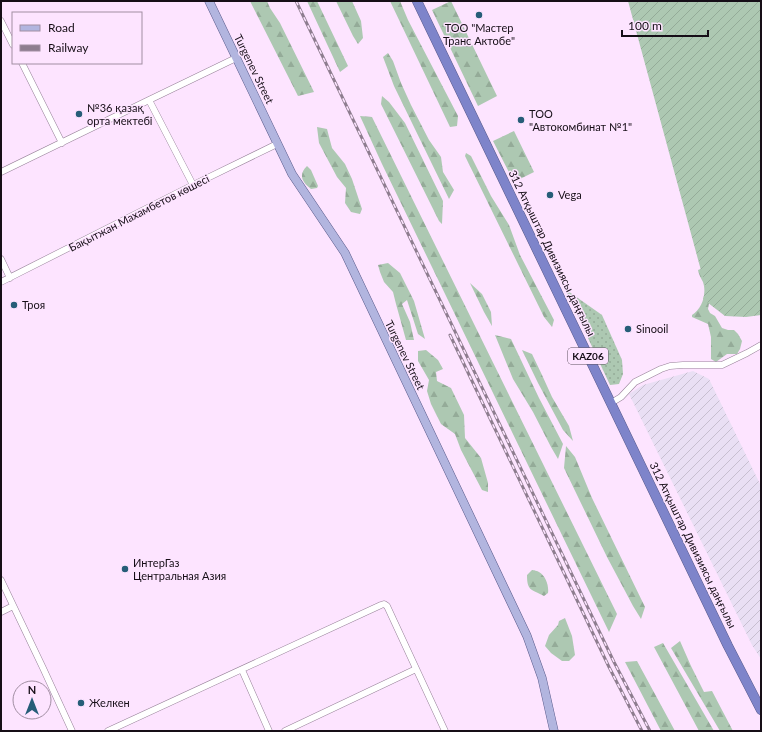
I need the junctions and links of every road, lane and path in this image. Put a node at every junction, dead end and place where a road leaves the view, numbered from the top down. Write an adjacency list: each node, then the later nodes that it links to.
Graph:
1 (209, 1): 5 (main road, Turgenev Street)
2 (417, 1): 16 (highway, 312 Атқыштар Дивизиясы даңғылы / KАZ06)
3 (1, 21): 4 (street)
4 (12, 43)
5 (236, 58): 7 (street); 9 (main road, Turgenev Street)
6 (22, 64): 8 (street)
7 (149, 100): 8 (street); 11 (street)
8 (62, 143): 10 (street)
9 (277, 144): 11 (street, Бақытжан Махамбетов көшесі); 28 (main road, Turgenev Street)
10 (1, 172)
11 (193, 185): 13 (street, Бақытжан Махамбетов көшесі)
12 (1, 259): 13 (street)
13 (10, 278): 14 (street, Бақытжан Махамбетов көшесі)
14 (1, 282)
15 (761, 345): 16 (street)
16 (611, 404): 22 (highway, 312 Атқыштар Дивизиясы даңғылы / KАZ06)
17 (1, 580): 18 (street)
18 (13, 606): 19 (street); 23 (street)
19 (1, 612)
20 (416, 669): 21 (street); 26 (street); 27 (street)
21 (242, 670): 24 (street); 25 (street)
22 (761, 710)
23 (72, 731)
24 (108, 731)
25 (269, 731)
26 (286, 731)
27 (445, 731)
28 (554, 731)

